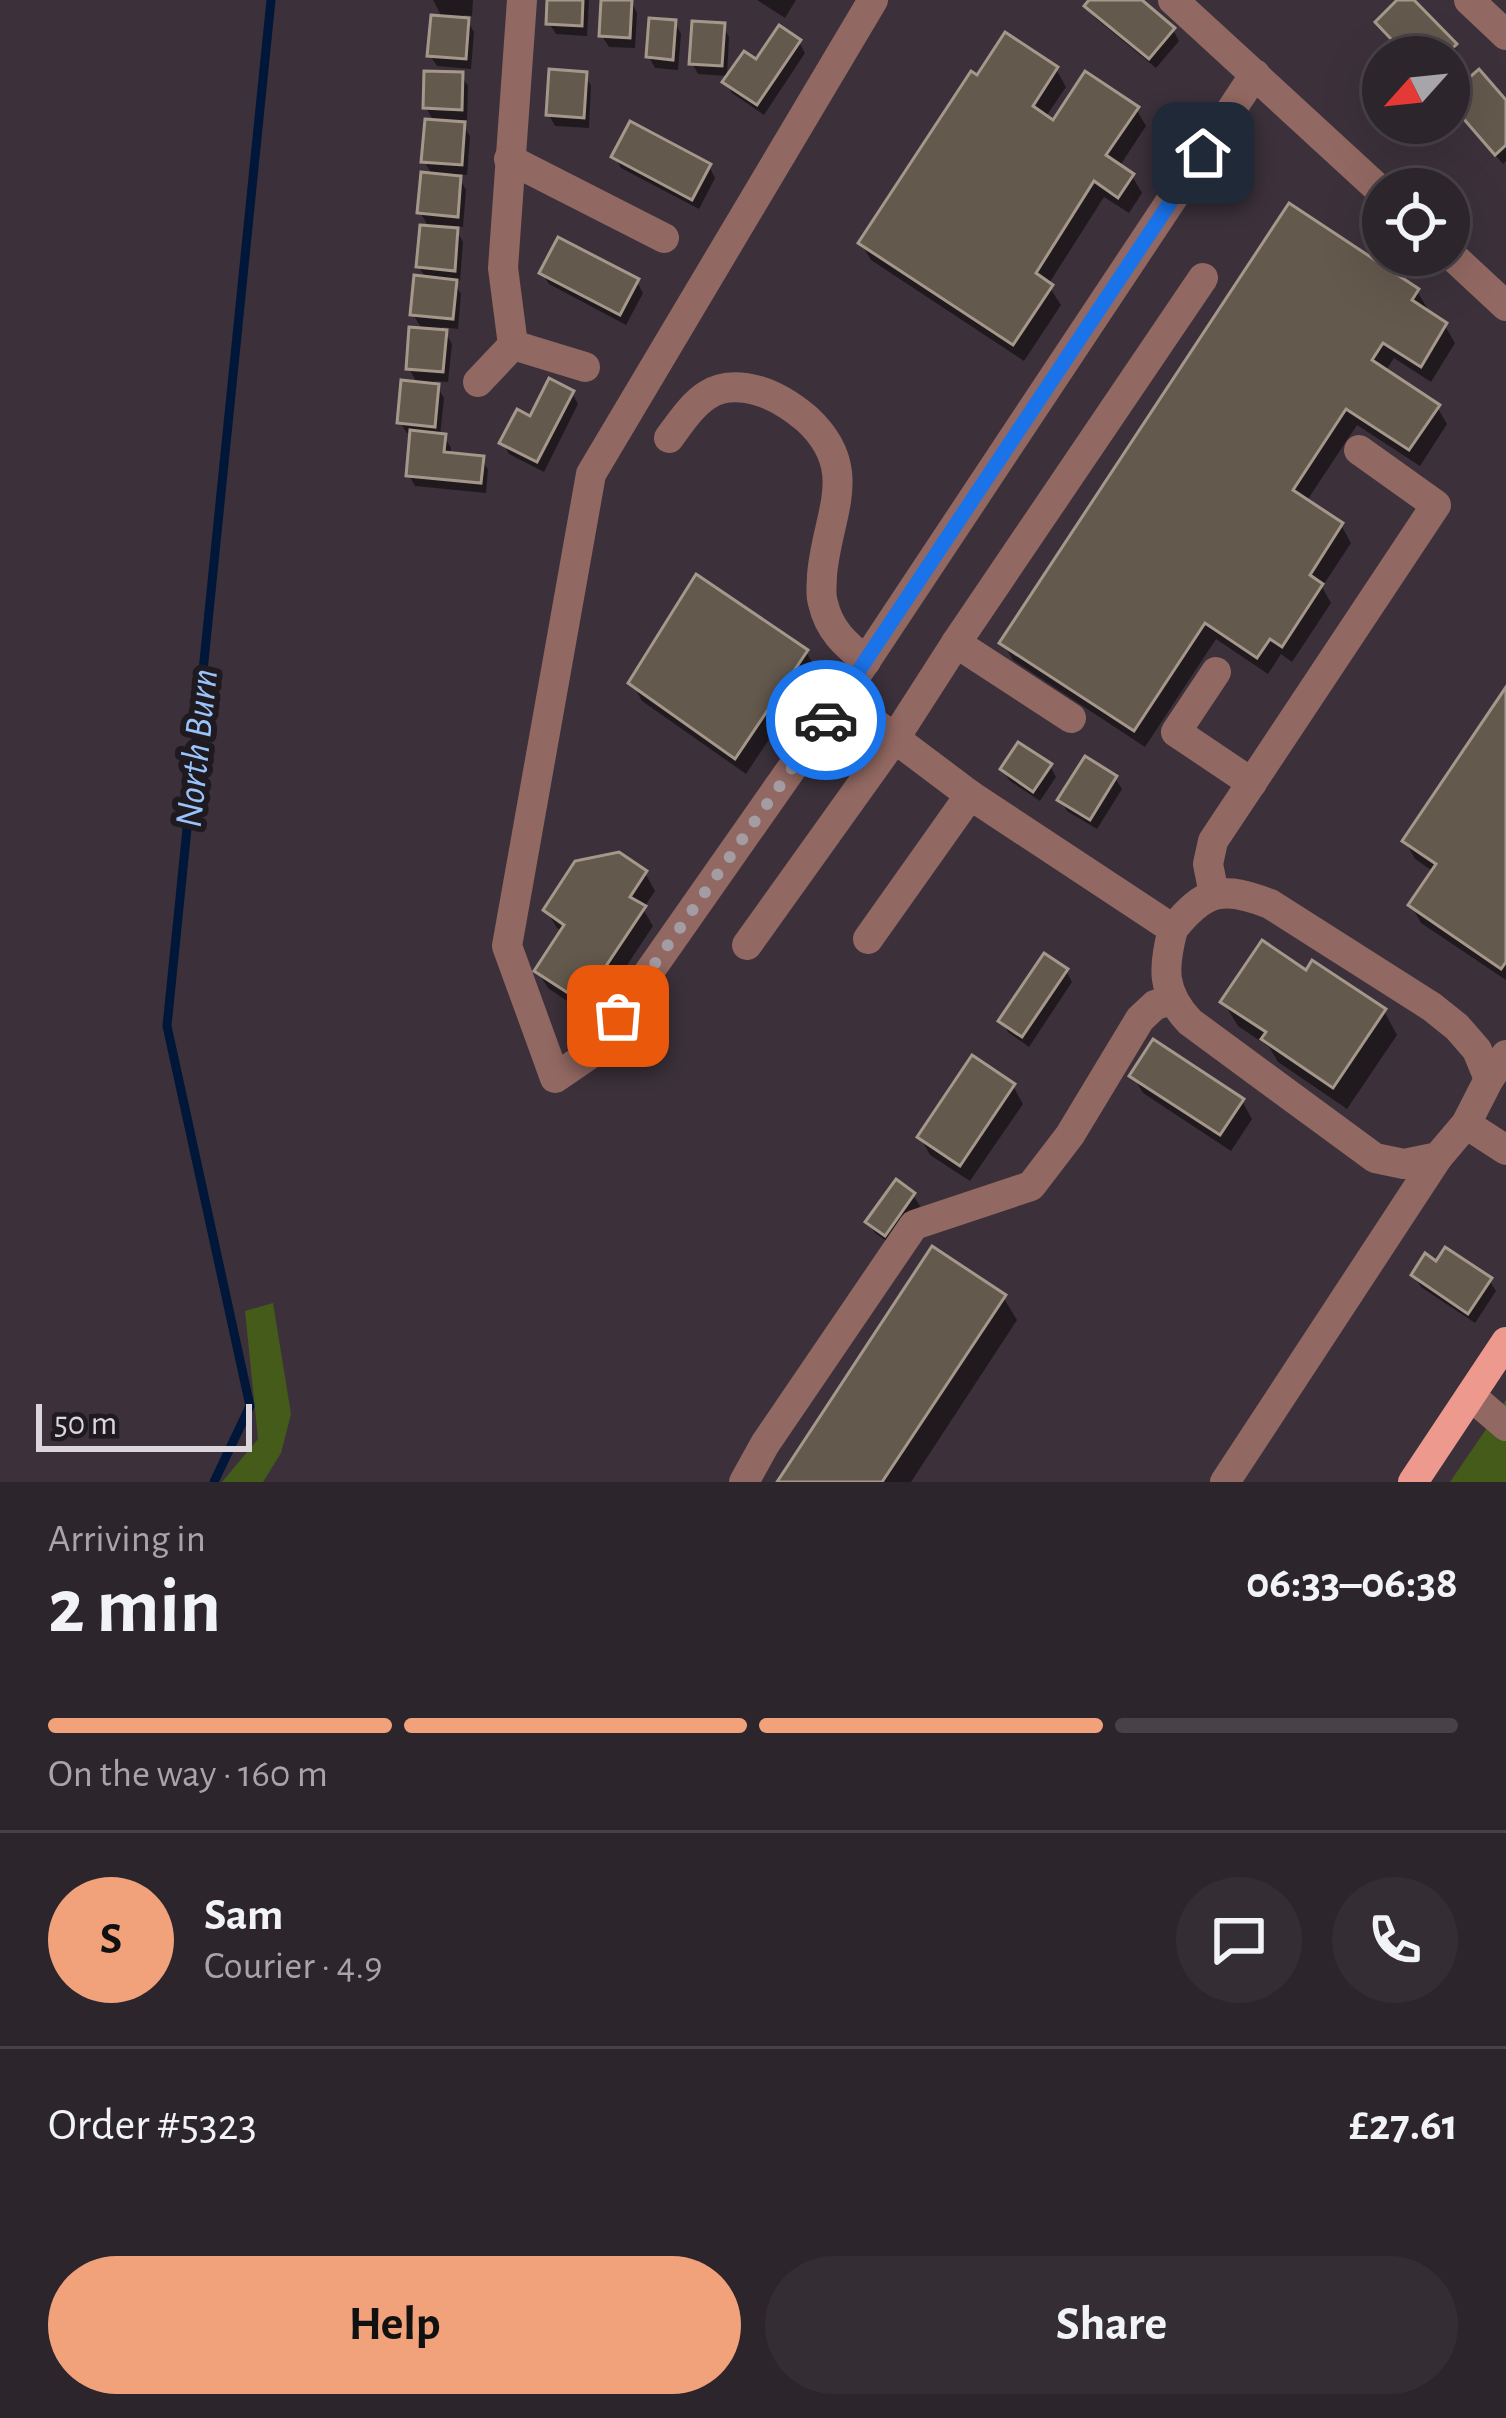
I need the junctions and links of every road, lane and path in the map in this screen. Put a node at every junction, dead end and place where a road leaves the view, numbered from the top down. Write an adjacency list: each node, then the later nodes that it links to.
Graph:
1 (523, 0): 7 (street)
2 (873, 0): 21 (street)
3 (1174, 0): 6 (street)
4 (1469, 0): 5 (street)
5 (1506, 35)
6 (1255, 74): 8 (street); 19 (street)
7 (509, 159): 9 (street); 13 (street)
8 (1362, 173)
9 (664, 238)
10 (1470, 273): 12 (street)
11 (1203, 278): 18 (street)
12 (1506, 306)
13 (513, 344): 14 (street); 15 (street)
14 (585, 367)
15 (478, 382)
16 (669, 438): 19 (street)
17 (1359, 450): 24 (street)
18 (956, 643): 22 (street); 23 (street)
19 (866, 661): 21 (street)
20 (1216, 672): 24 (street)
21 (841, 698): 23 (street)
22 (1071, 718)
23 (895, 738): 25 (street); 29 (street)
24 (1252, 783): 26 (street)
25 (970, 795): 27 (street); 28 (street)
26 (1214, 894): 27 (street); 31 (street)
27 (1173, 929): 30 (street)
28 (868, 939)
29 (747, 945)
30 (1172, 1000): 34 (street); 38 (street)
31 (1497, 1067): 32 (street)
32 (1466, 1124): 33 (street); 34 (street)
33 (1506, 1150)
34 (1438, 1157): 39 (street)
35 (1506, 1342): 36 (main road)
36 (1471, 1396): 37 (street); 40 (main road)
37 (1506, 1426)
38 (745, 1482)
39 (1226, 1482)
40 (1413, 1482)

